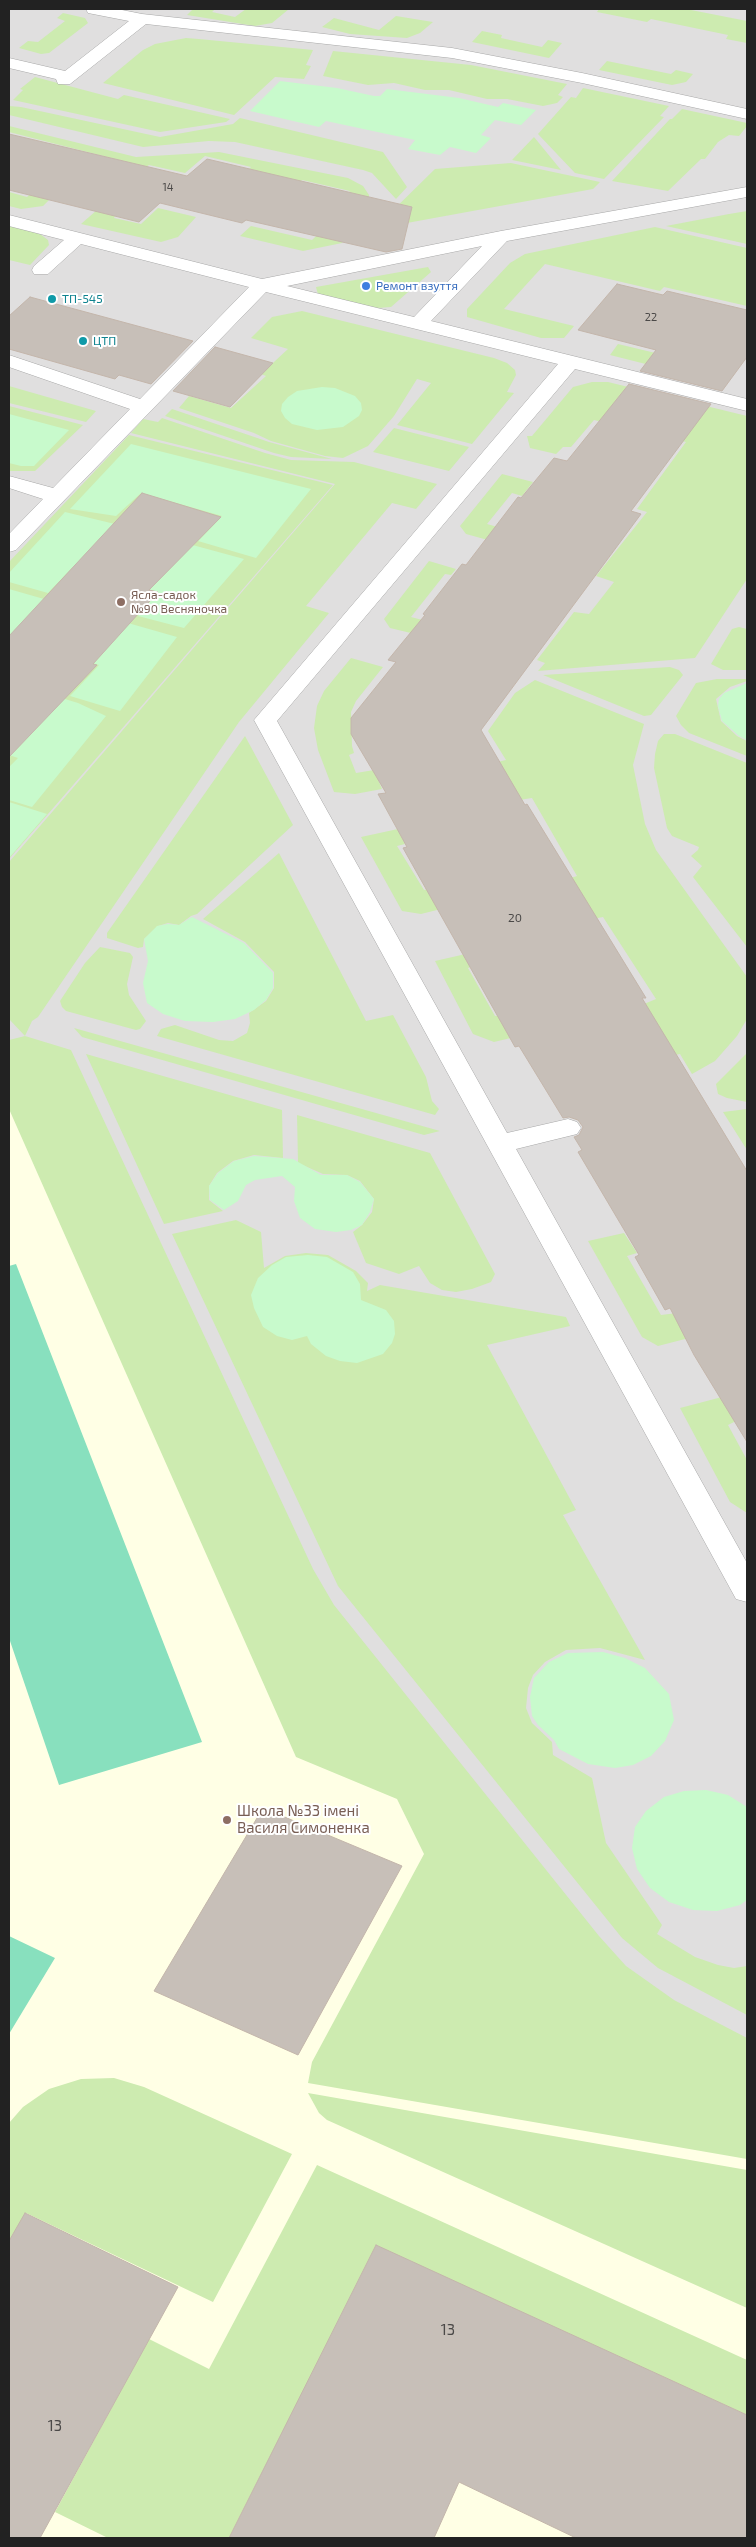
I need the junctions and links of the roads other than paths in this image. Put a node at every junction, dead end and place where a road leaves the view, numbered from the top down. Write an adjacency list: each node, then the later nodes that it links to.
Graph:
1 (94, 9): 2 (lane)
2 (142, 20): 3 (lane); 4 (lane)
3 (9, 63)
4 (747, 114)
5 (747, 192): 8 (lane)
6 (9, 220): 7 (lane)
7 (78, 237): 9 (lane); 10 (lane)
8 (501, 237): 10 (lane); 11 (lane)
9 (41, 270)
10 (262, 285): 11 (lane); 15 (lane)
11 (418, 324): 13 (lane)
12 (9, 361): 15 (lane)
13 (571, 361): 14 (lane); 20 (lane)
14 (747, 405)
15 (143, 406): 17 (lane)
16 (9, 482): 17 (lane)
17 (57, 496): 18 (lane)
18 (9, 546)
19 (568, 1128): 20 (lane)
20 (500, 1144): 21 (lane)
21 (747, 1590)

